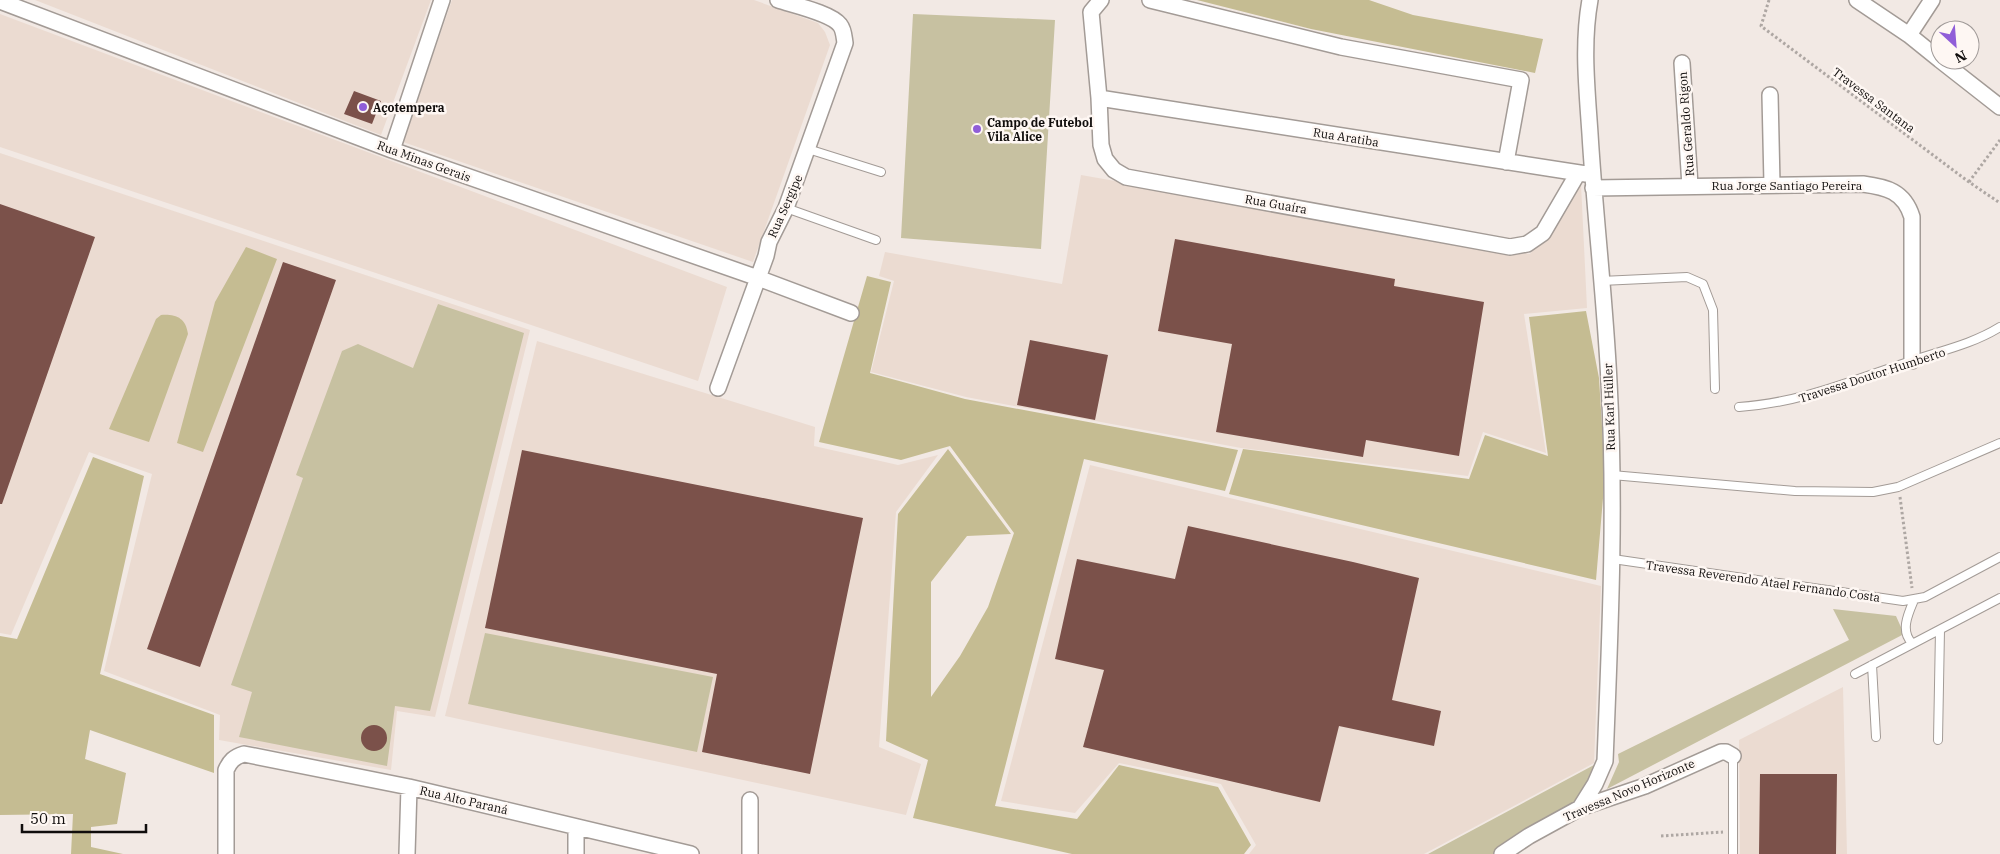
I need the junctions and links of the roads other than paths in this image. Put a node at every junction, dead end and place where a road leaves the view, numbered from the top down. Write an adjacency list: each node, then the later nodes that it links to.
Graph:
1 (442, 0): 16 (street)
2 (778, 0): 17 (street, Rua Sergipe)
3 (1101, 0): 14 (street, Rua Guaíra)
4 (1150, 0): 18 (street)
5 (1590, 0): 20 (street, Rua Karl Hüller)
6 (1858, 0): 9 (street)
7 (1932, 0): 9 (street)
8 (0, 1): 16 (street, Rua Minas Gerais)
9 (1909, 36): 10 (street)
10 (1930, 52)
11 (1682, 63): 22 (street, Rua Geraldo Rigon)
12 (1953, 70): 15 (street)
13 (1770, 95): 21 (street)
14 (1099, 98): 18 (street, Rua Aratiba); 20 (street, Rua Guaíra)
15 (2000, 107)
16 (392, 150): 25 (street, Rua Minas Gerais)
17 (808, 150): 19 (lane); 23 (street, Rua Sergipe)
18 (1506, 162): 20 (street, Rua Aratiba)
19 (881, 172)
20 (1588, 179): 22 (street, Rua Jorge Santiago Pereira); 26 (street, Rua Karl Hüller)
21 (1772, 184): 22 (street, Rua Jorge Santiago Pereira); 29 (street, Rua Jorge Santiago Pereira)
22 (1690, 186)
23 (786, 208): 24 (lane); 25 (street, Rua Sergipe)
24 (876, 240)
25 (758, 278): 27 (street, Rua Minas Gerais); 30 (street, Rua Sergipe)
26 (1601, 281): 31 (lane); 34 (street, Rua Karl Hüller)
27 (851, 313)
28 (2000, 327): 29 (lane, Travessa Doutor Humberto)
29 (1912, 361): 32 (lane, Travessa Doutor Humberto)
30 (718, 388)
31 (1715, 390)
32 (1739, 408)
33 (2000, 443): 34 (lane)
34 (1612, 474): 36 (street, Rua Karl Hüller)
35 (2000, 557): 38 (lane, Travessa Reverendo Atael Fernando Costa)
36 (1613, 559): 38 (lane, Travessa Reverendo Atael Fernando Costa); 48 (street, Rua Karl Hüller)
37 (2000, 598): 39 (lane)
38 (1914, 600): 40 (lane)
39 (1940, 630): 40 (lane); 44 (lane)
40 (1912, 643): 41 (lane)
41 (1872, 665): 42 (lane); 43 (lane)
42 (1855, 674)
43 (1876, 737)
44 (1938, 740)
45 (1733, 753): 48 (street, Travessa Novo Horizonte); 56 (lane)
46 (408, 787): 49 (street, Rua Alto Paraná); 50 (street, Rua Alto Paraná); 51 (street)
47 (750, 800): 54 (street)
48 (1580, 808): 55 (street, Travessa Novo Horizonte)
49 (576, 827): 52 (street); 53 (street, Rua Alto Paraná)
50 (226, 854)
51 (407, 854)
52 (576, 854)
53 (691, 854)
54 (750, 854)
55 (1502, 854)
56 (1733, 854)

